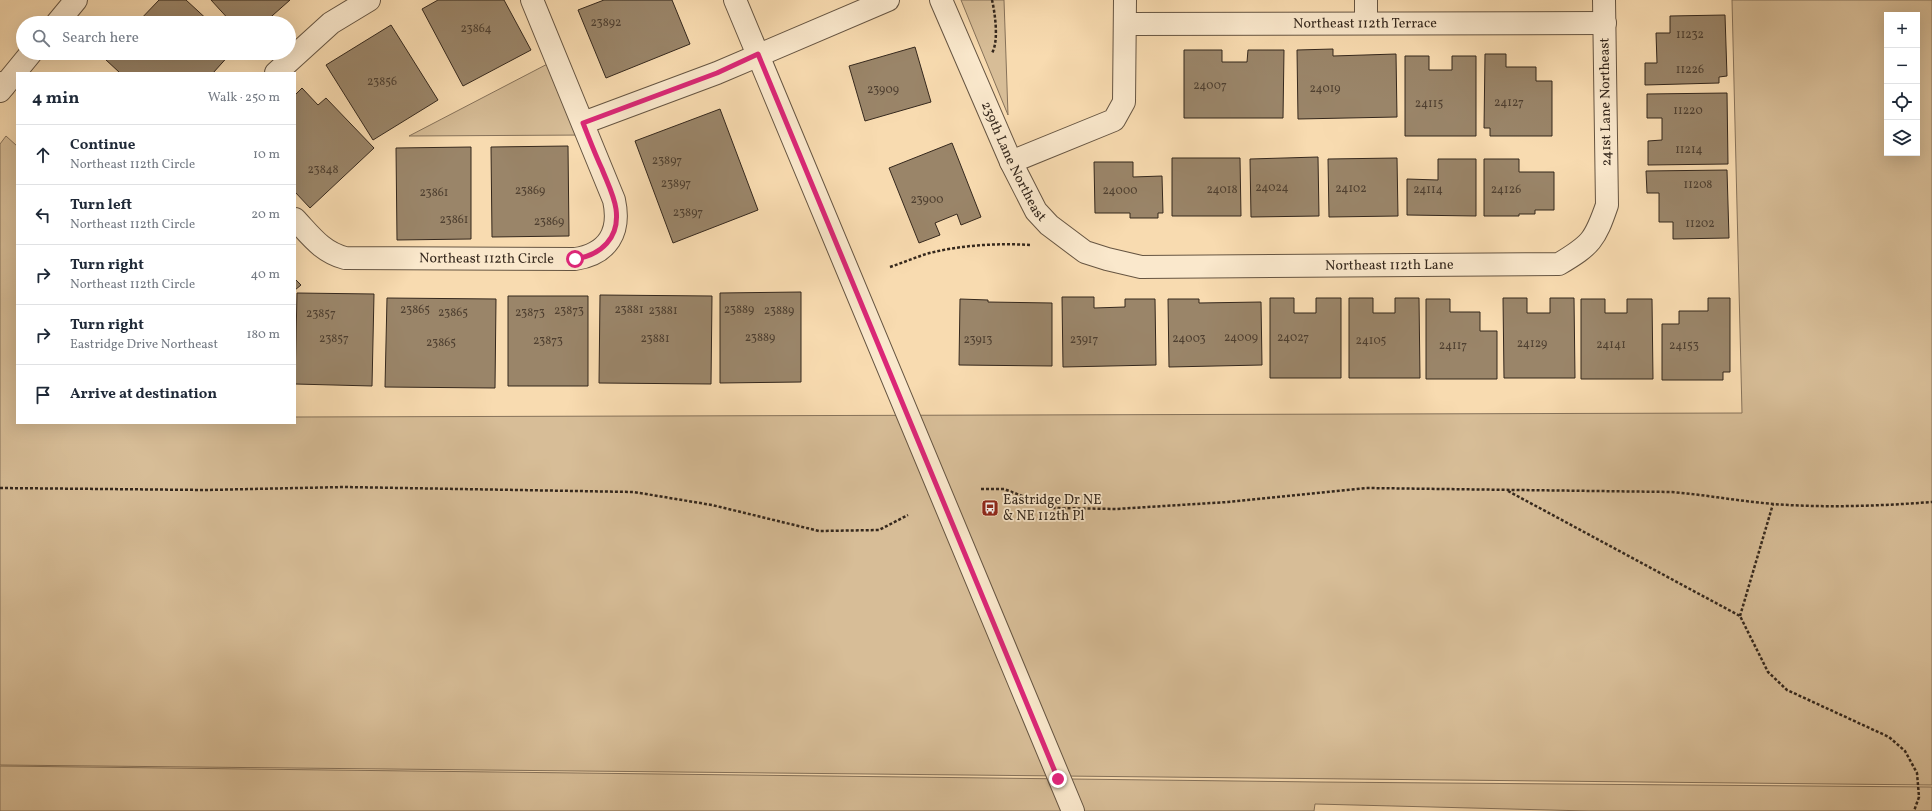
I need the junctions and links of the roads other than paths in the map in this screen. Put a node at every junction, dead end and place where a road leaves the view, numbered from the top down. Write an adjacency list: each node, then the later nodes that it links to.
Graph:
1 (76, 0): 10 (street)
2 (369, 0): 15 (street)
3 (532, 0): 20 (street, Northeast 112th Circle)
4 (736, 0): 14 (street)
5 (888, 0): 14 (street)
6 (941, 0): 21 (street, 239th Lane Northeast)
7 (1125, 0): 13 (street)
8 (1366, 0): 11 (street)
9 (1604, 0): 12 (street, 241st Lane Northeast)
10 (63, 16)
11 (1366, 23): 12 (street, Northeast 112th Terrace); 13 (street, Northeast 112th Terrace)
12 (1605, 23): 22 (street, 241st Lane Northeast)
13 (1126, 24): 21 (street)
14 (758, 54): 20 (street); 25 (street)
15 (296, 55)
16 (26, 60): 19 (street)
17 (290, 60): 18 (street)
18 (277, 72)
19 (1, 87)
20 (583, 123): 23 (street, Northeast 112th Circle)
21 (1010, 162): 24 (street, 239th Lane Northeast)
22 (1607, 205): 24 (street, Northeast 112th Lane)
23 (296, 220)
24 (1141, 267)
25 (1073, 811)

